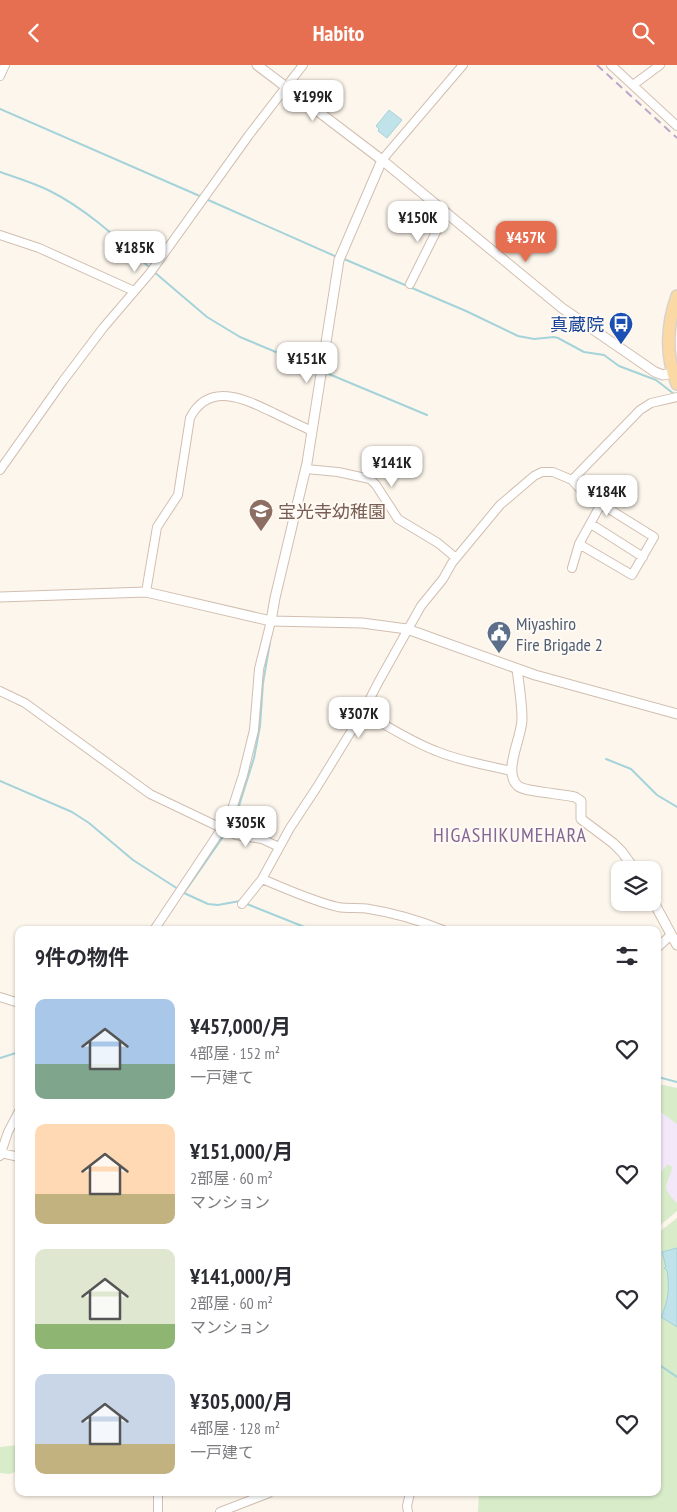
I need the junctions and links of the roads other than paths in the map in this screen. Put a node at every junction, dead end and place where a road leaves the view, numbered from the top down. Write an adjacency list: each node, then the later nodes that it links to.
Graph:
1 (5, 65): 7 (street)
2 (258, 65): 9 (street)
3 (303, 65): 9 (street)
4 (463, 65): 11 (street)
5 (611, 65): 8 (street)
6 (660, 65): 8 (street)
7 (0, 76)
8 (633, 85): 10 (street)
9 (286, 87): 11 (street); 15 (street)
10 (677, 126)
11 (382, 160): 12 (street); 19 (street)
12 (446, 212): 14 (street); 17 (street)
13 (0, 235): 15 (street)
14 (410, 284)
15 (134, 291): 21 (street)
16 (677, 296): 17 (main road)
17 (675, 379)
18 (677, 397): 22 (street)
19 (312, 431): 20 (street); 29 (street)
20 (306, 469): 27 (street); 31 (street)
21 (0, 470)
22 (572, 480): 23 (street); 27 (street)
23 (601, 504): 24 (street); 26 (street)
24 (591, 524): 25 (street); 26 (street)
25 (579, 544): 26 (street); 28 (street)
26 (642, 557)
27 (456, 558): 32 (street)
28 (572, 568)
29 (146, 591): 30 (street); 31 (street)
30 (0, 597)
31 (272, 621): 32 (street); 38 (street)
32 (407, 629): 33 (street); 35 (street)
33 (517, 669): 36 (street); 37 (street)
34 (0, 691): 38 (street)
35 (364, 712): 37 (street); 39 (street)
36 (677, 714)
37 (511, 771): 40 (street)
38 (222, 828): 39 (street); 44 (street)
39 (279, 847): 41 (street)
40 (628, 861)
41 (262, 879): 42 (street); 45 (street)
42 (242, 904)
43 (658, 911): 46 (street)
44 (157, 926)
45 (433, 926)
46 (671, 935): 47 (street); 48 (street)
47 (661, 944)
48 (677, 944)
49 (0, 997): 50 (street)
50 (15, 1002)
51 (15, 1119): 52 (street)
52 (1, 1155): 53 (street)
53 (15, 1157)
54 (158, 1496): 57 (street)
55 (261, 1496): 58 (street)
56 (409, 1496): 59 (street)
57 (158, 1512)
58 (220, 1512)
59 (408, 1512)

